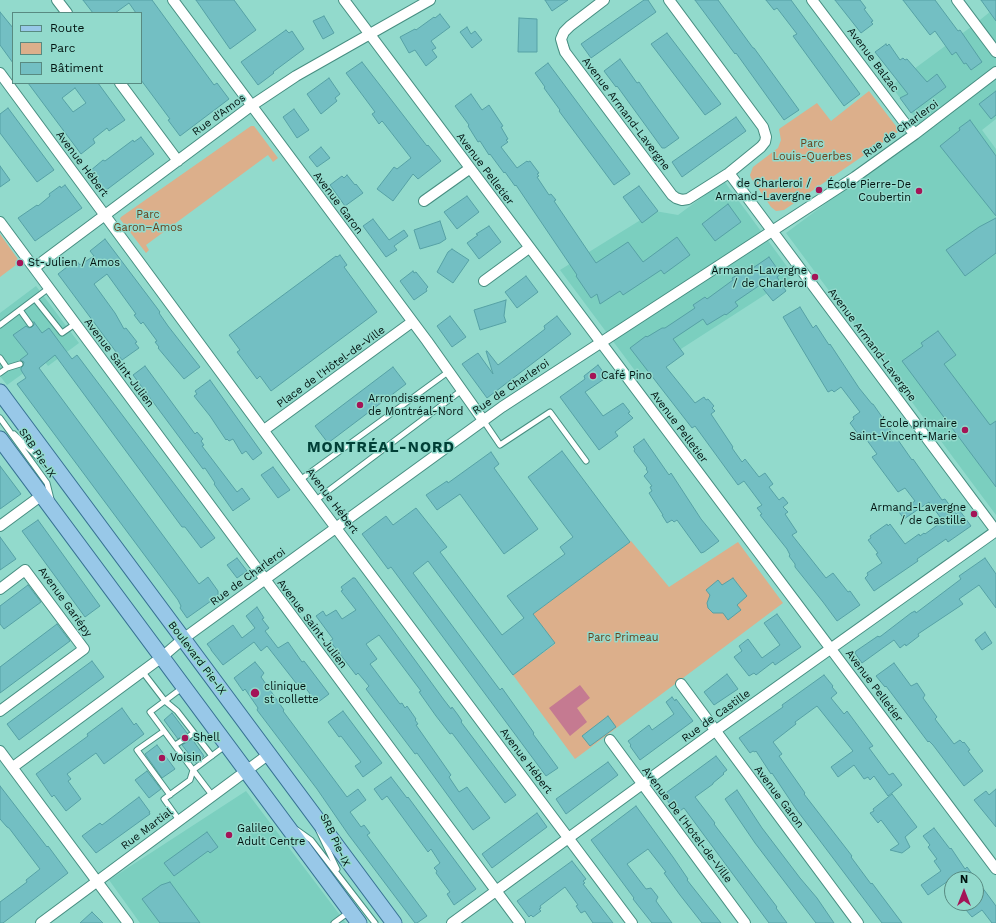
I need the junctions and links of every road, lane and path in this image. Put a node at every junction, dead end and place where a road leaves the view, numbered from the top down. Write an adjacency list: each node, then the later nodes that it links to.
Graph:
1 (57, 0): 9 (street)
2 (173, 0): 15 (street, Avenue Garon)
3 (344, 0): 10 (street, Avenue Pelletier)
4 (430, 0): 10 (street, Rue d'Amos)
5 (604, 0): 19 (street, Avenue Armand-Lavergne)
6 (669, 0): 19 (street, Avenue Armand-Lavergne)
7 (812, 0): 16 (street, Avenue Balzac)
8 (957, 0): 11 (street)
9 (66, 12)
10 (370, 35): 15 (street, Rue d'Amos); 18 (street, Avenue Pelletier)
11 (996, 52)
12 (996, 72): 16 (street, Rue de Charleroi)
13 (0, 74): 21 (street, Avenue Hébert)
14 (121, 84): 17 (street)
15 (252, 106): 17 (street, Rue d'Amos); 30 (street, Avenue Garon)
16 (915, 134): 23 (street, Rue de Charleroi)
17 (178, 161): 21 (street, Rue d'Amos)
18 (469, 168): 20 (street); 24 (street, Avenue Pelletier)
19 (729, 173): 23 (street, Avenue Armand-Lavergne)
20 (424, 200)
21 (105, 215): 25 (street, Rue d'Amos); 44 (street, Avenue Hébert)
22 (0, 222): 25 (street, Avenue Saint-Julien)
23 (772, 231): 34 (street, Rue de Charleroi); 54 (street, Avenue Armand-Lavergne)
24 (529, 248): 26 (street); 34 (street, Avenue Pelletier)
25 (34, 268): 27 (street, Avenue Saint-Julien)
26 (484, 281)
27 (49, 288): 28 (lane); 32 (street, Avenue Saint-Julien)
28 (35, 299): 29 (lane); 32 (lane)
29 (20, 310): 31 (lane); 33 (lane)
30 (412, 322): 38 (street, Avenue Garon); 44 (street, Place de l'Hôtel-de-Ville)
31 (30, 324)
32 (75, 324): 55 (street, Avenue Saint-Julien)
33 (0, 326)
34 (600, 342): 43 (street, Rue de Charleroi); 58 (street, Avenue Pelletier)
35 (0, 358): 37 (lane)
36 (20, 364): 37 (lane)
37 (7, 368): 39 (lane)
38 (448, 372): 40 (street, Avenue Garon); 47 (lane)
39 (0, 373)
40 (462, 390): 43 (street, Avenue Garon); 50 (lane)
41 (0, 392): 48 (main road, Boulevard Pie-IX)
42 (0, 418): 45 (lane, SRB Pie-IX)
43 (483, 420): 46 (lane); 53 (street, Rue de Charleroi)
44 (264, 430): 47 (street, Avenue Hébert)
45 (3, 433): 48 (lane, SRB Pie-IX); 49 (main road); 51 (lane, SRB Pie-IX)
46 (586, 461)
47 (300, 480): 50 (street, Avenue Hébert)
48 (76, 493): 57 (main road, Boulevard Pie-IX)
49 (42, 495): 51 (main road); 52 (street)
50 (316, 500): 53 (street, Avenue Hébert)
51 (56, 514): 59 (main road)
52 (0, 526)
53 (337, 528): 55 (street, Rue de Charleroi); 83 (street, Avenue Hébert)
54 (996, 531): 58 (street, Rue de Castille)
55 (265, 580): 57 (street, Rue de Charleroi); 87 (street, Avenue Saint-Julien)
56 (0, 589): 64 (street, Avenue Gariépy)
57 (183, 639): 59 (street, Rue de Charleroi); 72 (main road, Boulevard Pie-IX)
58 (830, 648): 66 (street, Rue de Castille); 84 (street, Avenue Pelletier)
59 (162, 656): 60 (street, Rue de Charleroi); 62 (main road)
60 (142, 671): 63 (lane); 74 (street, Rue de Charleroi)
61 (681, 684): 66 (street, Avenue Garon)
62 (184, 687): 63 (lane); 69 (main road)
63 (165, 701): 65 (lane); 67 (lane)
64 (0, 711)
65 (164, 731): 70 (lane); 78 (lane)
66 (715, 731): 77 (street, Rue de Castille); 99 (street, Avenue Garon)
67 (194, 732): 70 (lane); 73 (lane)
68 (610, 740): 77 (street, Avenue De l'Hotel-de-Ville)
69 (226, 744): 73 (lane); 76 (main road)
70 (175, 745): 75 (lane)
71 (0, 751): 74 (street)
72 (269, 754): 76 (street, Rue Martial); 80 (main road, Boulevard Pie-IX)
73 (212, 756): 75 (lane)
74 (12, 767): 86 (street)
75 (193, 770): 78 (lane); 79 (lane)
76 (246, 771): 79 (street, Rue Martial); 82 (main road)
77 (642, 785): 83 (street, Rue de Castille); 98 (street, Avenue De l'Hotel-de-Ville)
78 (170, 795): 81 (lane)
79 (212, 795): 81 (street, Rue Martial)
80 (310, 810): 85 (lane, SRB Pie-IX); 94 (main road, Boulevard Pie-IX)
81 (179, 820): 86 (street, Rue Martial)
82 (284, 822): 85 (lane, SRB Pie-IX); 88 (main road)
83 (569, 838): 87 (street, Rue de Castille); 97 (street, Avenue Hébert)
84 (996, 869)
85 (342, 879): 93 (lane, SRB Pie-IX)
86 (97, 881): 89 (street, Rue Martial); 90 (street)
87 (497, 891): 95 (street, Rue de Castille); 96 (street, Avenue Saint-Julien)
88 (346, 917): 91 (lane); 92 (main road)
89 (41, 923)
90 (128, 923)
91 (334, 923)
92 (359, 923)
93 (375, 923)
94 (394, 923)
95 (452, 923)
96 (520, 923)
97 (632, 923)
98 (745, 923)
99 (858, 923)

